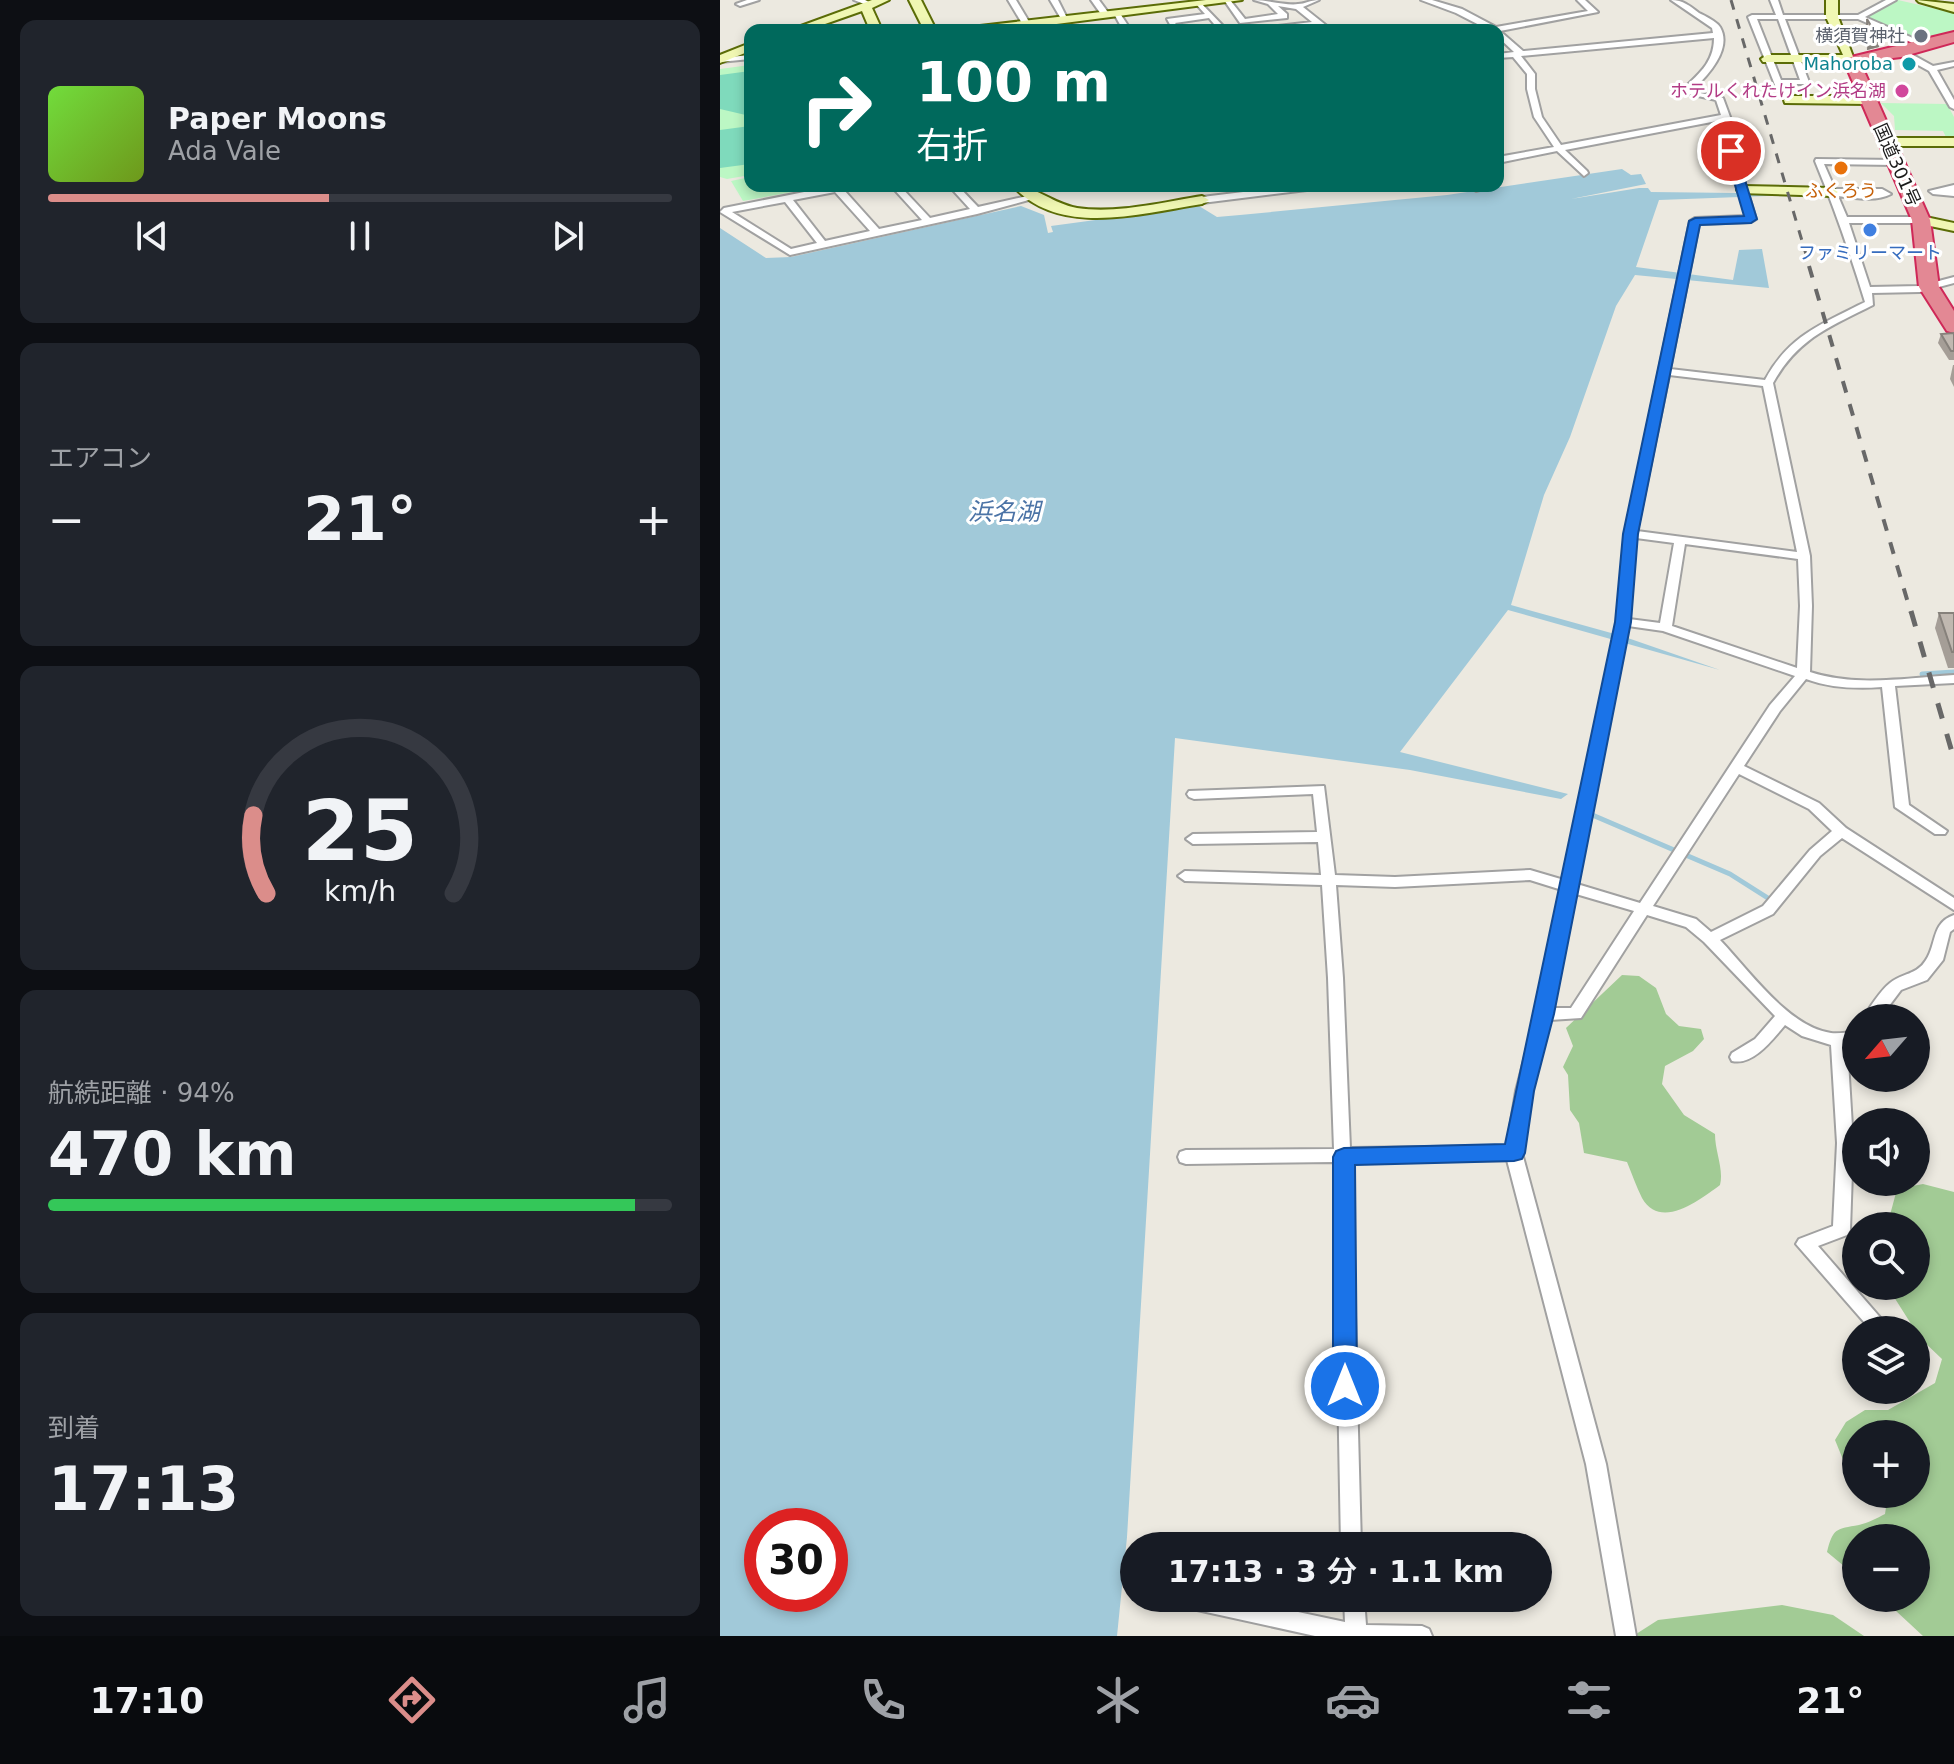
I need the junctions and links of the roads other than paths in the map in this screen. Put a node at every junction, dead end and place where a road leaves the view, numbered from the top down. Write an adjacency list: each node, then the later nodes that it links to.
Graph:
1 (755, 0): 21 (street)
2 (883, 0): 18 (street)
3 (915, 0): 33 (street)
4 (1012, 0): 34 (street)
5 (1054, 0): 29 (street)
6 (1095, 0): 24 (street)
7 (1236, 0): 17 (street)
8 (1258, 0): 20 (street)
9 (1315, 0): 22 (street)
10 (1425, 0): 40 (street)
11 (1581, 0): 41 (street)
12 (1675, 0): 42 (street)
13 (1774, 0): 26 (street)
14 (1832, 0): 27 (street)
15 (1892, 0): 28 (street)
16 (1923, 0): 23 (street)
17 (1227, 1): 19 (street); 20 (street)
18 (864, 3): 31 (street); 32 (street)
19 (1191, 3): 24 (street); 25 (street)
20 (1271, 3): 22 (street)
21 (740, 4)
22 (1298, 7): 30 (street)
23 (1954, 8)
24 (1111, 15): 29 (street); 36 (street)
25 (1211, 16): 37 (street); 38 (street)
26 (1779, 16): 27 (street); 52 (street); 53 (street)
27 (1832, 17): 28 (street); 54 (street)
28 (1859, 17): 45 (street)
29 (1066, 20): 35 (street)
30 (1319, 23): 39 (street)
31 (811, 24)
32 (873, 24)
33 (927, 24)
34 (1026, 24)
35 (1044, 24)
36 (1121, 24)
37 (1172, 24)
38 (1218, 24)
39 (1311, 24)
40 (1483, 24)
41 (1504, 29)
42 (1719, 35): 48 (street); 61 (street)
43 (1954, 37): 45 (highway)
44 (1504, 39): 48 (street)
45 (1927, 46): 47 (highway)
46 (744, 49): 51 (street)
47 (1901, 52): 54 (highway); 56 (street)
48 (1519, 54): 49 (street); 64 (street)
49 (1504, 55)
50 (744, 57): 51 (street)
51 (720, 59)
52 (1767, 59): 53 (street); 57 (street)
53 (1798, 59): 54 (street); 57 (street)
54 (1851, 59): 59 (highway, 国道301号)
55 (1954, 64): 56 (street)
56 (1932, 69): 60 (street)
57 (1778, 82): 58 (street)
58 (1790, 100): 59 (street)
59 (1868, 100): 62 (highway, 国道301号)
60 (1954, 106)
61 (1726, 117): 64 (street); 75 (street)
62 (1886, 142): 63 (street); 66 (highway, 国道301号)
63 (1954, 142)
64 (1560, 151): 65 (street); 67 (street)
65 (1504, 159)
66 (1894, 162): 74 (street); 81 (highway, 国道301号)
67 (1584, 173)
68 (817, 192): 76 (street)
69 (841, 192): 84 (street)
70 (901, 192): 82 (street)
71 (959, 192): 79 (street)
72 (1026, 192): 77 (street)
73 (1267, 192): 78 (street)
74 (1831, 192): 74 (street); 75 (street); 80 (street)
75 (1744, 194): 90 (street)
76 (787, 198): 85 (street); 85 (street)
77 (1032, 198): 78 (street); 79 (street)
78 (1202, 200)
79 (977, 211): 82 (street)
80 (1844, 220): 81 (street); 88 (street)
81 (1921, 220): 83 (street); 87 (highway, 国道301号)
82 (928, 221): 84 (street)
83 (1954, 227)
84 (877, 233): 85 (street)
85 (823, 245)
86 (1954, 280): 87 (street)
87 (1929, 287): 88 (street); 89 (highway, 国道301号)
88 (1867, 290): 91 (street)
89 (1954, 327)
90 (1666, 372): 91 (street); 92 (street)
91 (1768, 383): 94 (street)
92 (1631, 534): 93 (street); 96 (street)
93 (1680, 540): 94 (street); 95 (street)
94 (1804, 556): 97 (street)
95 (1665, 628): 96 (street); 97 (street)
96 (1620, 633): 108 (street)
97 (1803, 674): 99 (street); 100 (street)
98 (1954, 679): 99 (street)
99 (1888, 683): 103 (street)
100 (1738, 768): 102 (street); 110 (street)
101 (1194, 794): 104 (street)
102 (1841, 831): 109 (street); 112 (street)
103 (1940, 831)
104 (1325, 837): 105 (street); 107 (street)
105 (1193, 839)
106 (1185, 876): 107 (street)
107 (1330, 878): 108 (street); 121 (street)
108 (1568, 885): 110 (street); 114 (street)
109 (1954, 905)
110 (1648, 907): 112 (street); 114 (street)
111 (1954, 920): 113 (street)
112 (1711, 938): 115 (street)
113 (1882, 1004)
114 (1544, 1014): 119 (street)
115 (1784, 1016): 116 (street); 117 (street)
116 (1842, 1038)
117 (1738, 1057)
118 (1846, 1092): 122 (street)
119 (1514, 1153): 121 (street); 128 (street)
120 (1186, 1157): 121 (street)
121 (1344, 1157): 123 (street)
122 (1869, 1316)
123 (1350, 1532)
124 (1252, 1612): 126 (street)
125 (1355, 1612): 126 (street)
126 (1356, 1635): 127 (street)
127 (1422, 1636)
128 (1626, 1636)

